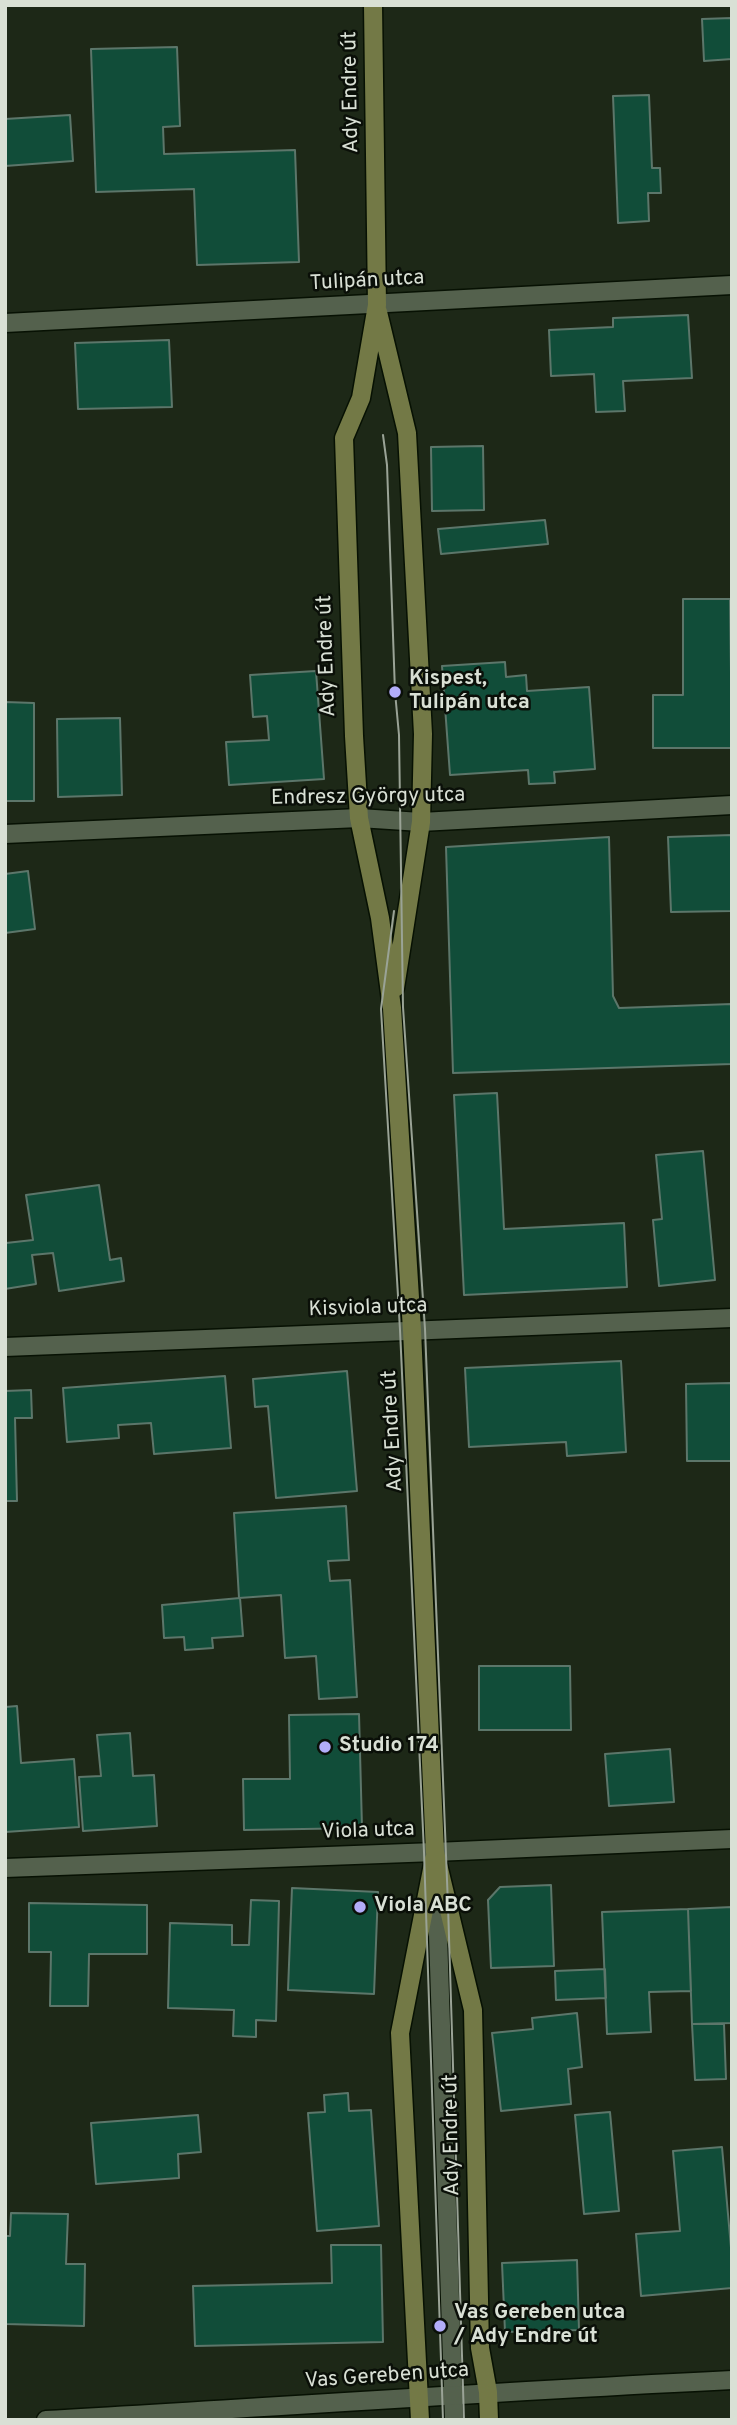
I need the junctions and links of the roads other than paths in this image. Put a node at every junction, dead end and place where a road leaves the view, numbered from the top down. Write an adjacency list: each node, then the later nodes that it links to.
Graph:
1 (373, 5): 3 (street, Ady Endre út)
2 (732, 285): 3 (street, Tulipán utca)
3 (377, 305): 4 (street, Tulipán utca); 6 (street, Ady Endre út); 7 (street, Ady Endre út)
4 (5, 323)
5 (732, 805): 7 (street, Endresz György utca)
6 (359, 818): 7 (street, Endresz György utca); 8 (street, Endresz György utca); 9 (street, Ady Endre út)
7 (421, 821): 9 (street, Ady Endre út)
8 (5, 834)
9 (392, 1008): 11 (street, Ady Endre út)
10 (732, 1318): 11 (street, Kisviola utca)
11 (412, 1330): 12 (street, Kisviola utca); 14 (street, Ady Endre út)
12 (5, 1348)
13 (732, 1839): 14 (street, Viola utca)
14 (435, 1853): 15 (street, Viola utca); 17 (street, Ady Endre út); 18 (street); 19 (street, Ady Endre út)
15 (5, 1868)
16 (732, 2381): 17 (street, Vas Gereben utca)
17 (488, 2392): 18 (street, Vas Gereben utca); 23 (street, Ady Endre út)
18 (453, 2396): 19 (street, Vas Gereben utca); 22 (street)
19 (420, 2399): 20 (street, Vas Gereben utca); 21 (street, Ady Endre út)
20 (46, 2420)
21 (420, 2420)
22 (454, 2420)
23 (489, 2420)

